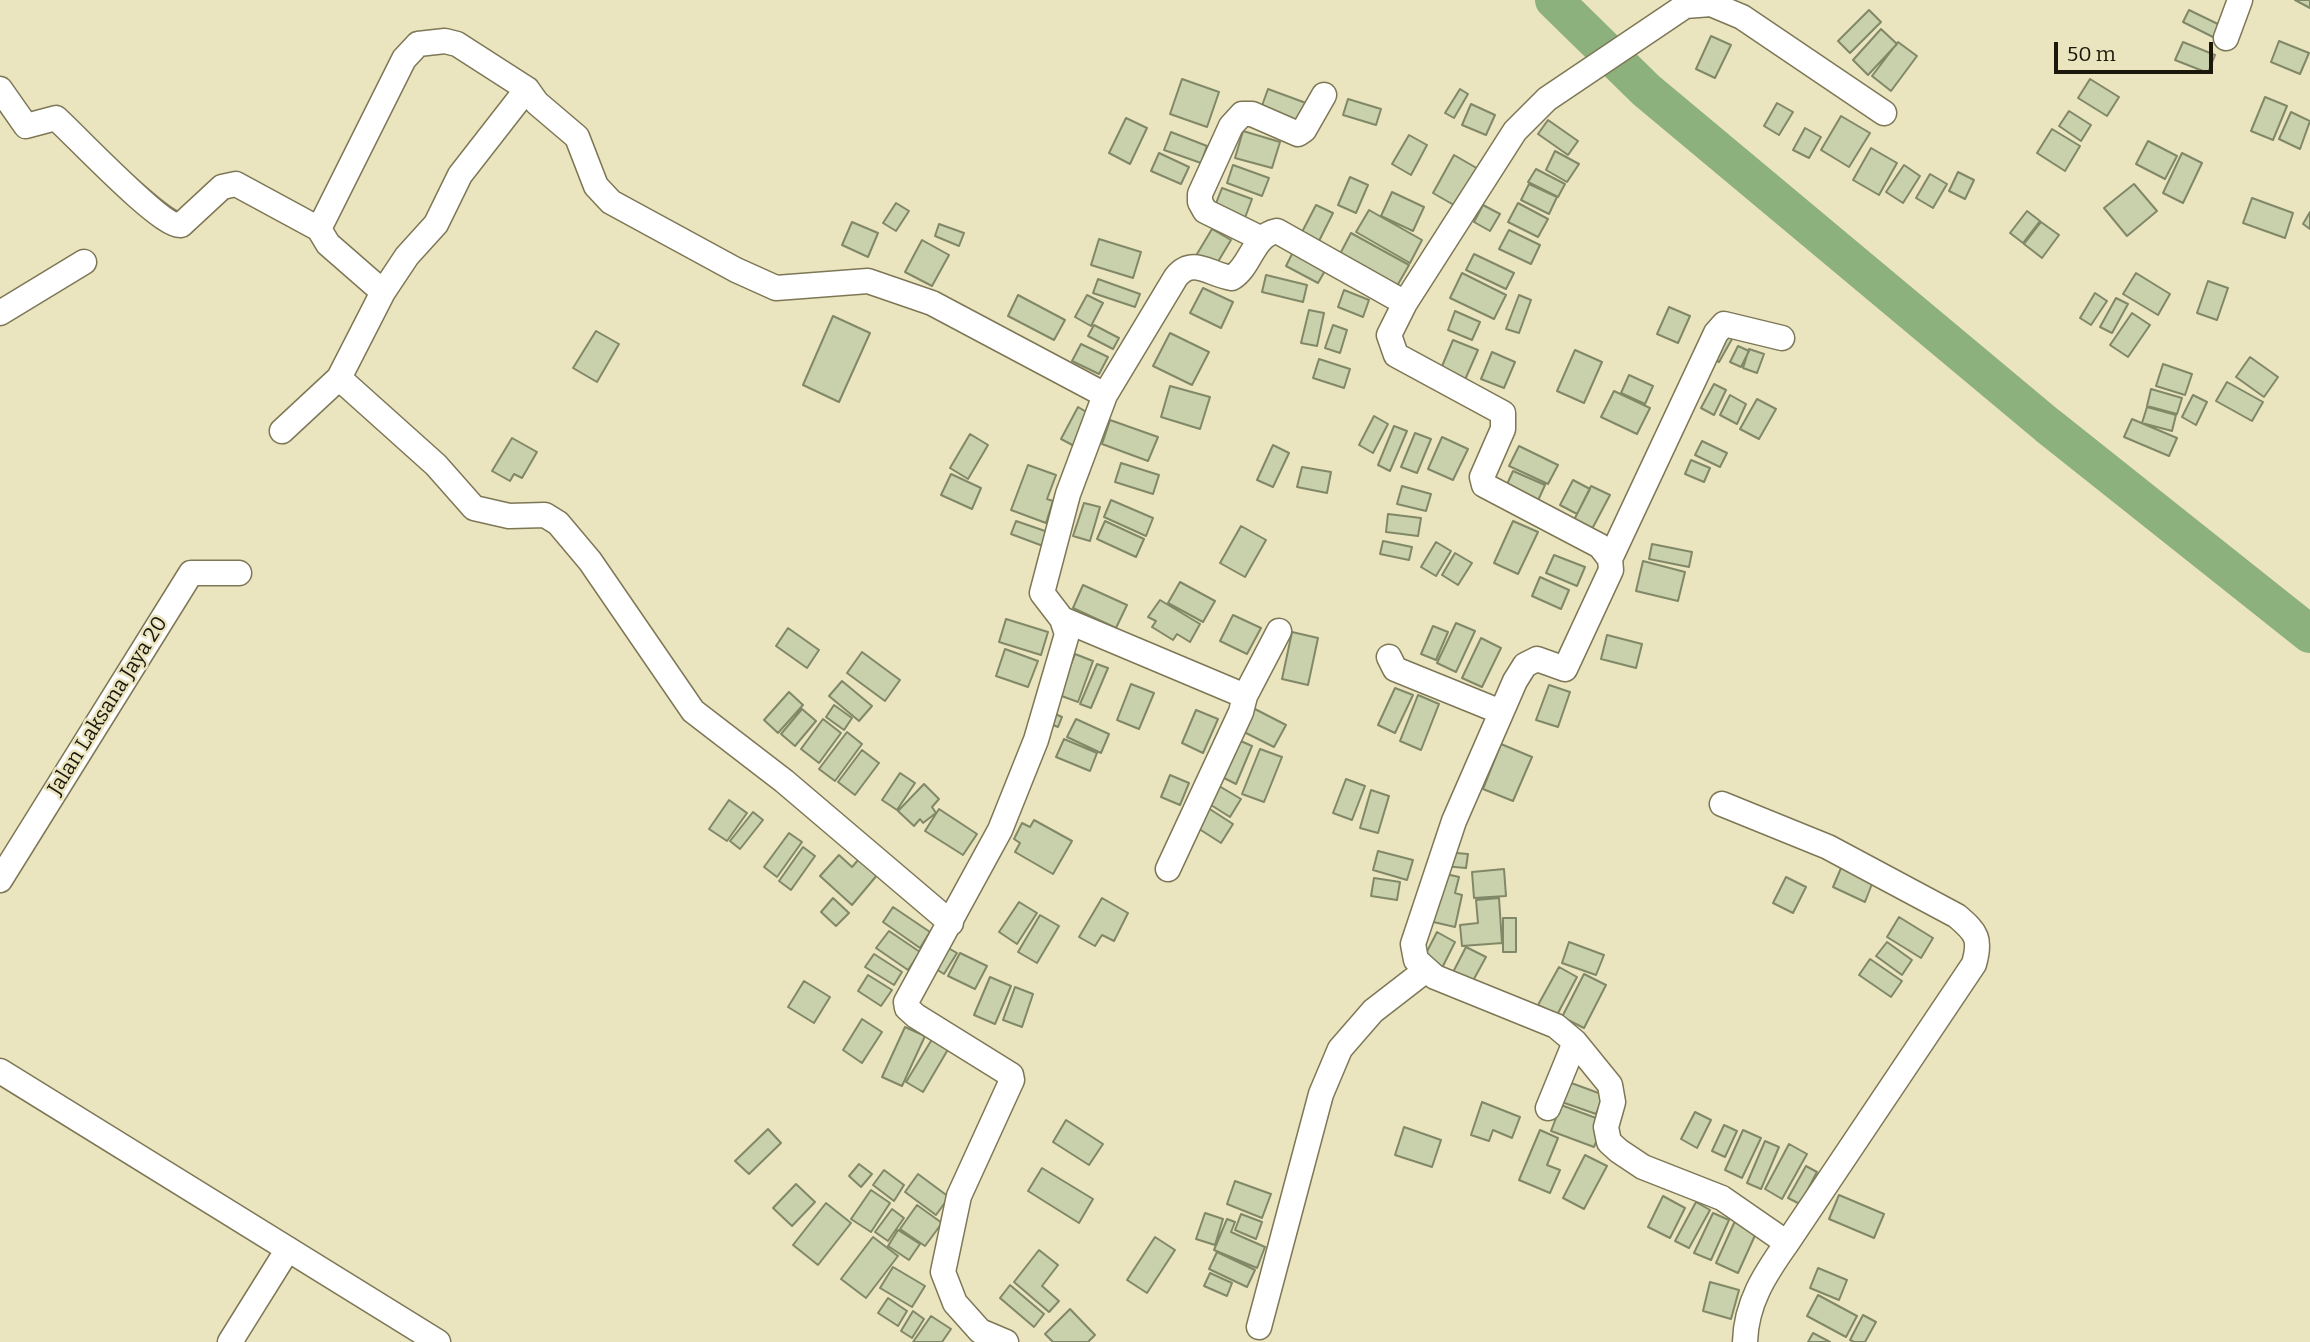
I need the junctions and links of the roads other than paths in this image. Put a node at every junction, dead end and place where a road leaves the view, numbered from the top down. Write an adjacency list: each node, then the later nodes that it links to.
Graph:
1 (2240, 0): 2 (street)
2 (2226, 38)
3 (0, 89): 7 (street)
4 (527, 89): 7 (street); 10 (street); 15 (street)
5 (1324, 95): 8 (street)
6 (1884, 113): 11 (street)
7 (319, 229): 10 (street)
8 (1260, 238): 11 (street); 15 (street)
9 (84, 262): 12 (street)
10 (383, 292): 14 (street)
11 (1405, 303): 17 (street)
12 (0, 313)
13 (1782, 338): 17 (street)
14 (339, 378): 16 (street); 27 (street)
15 (1105, 395): 19 (street)
16 (282, 431)
17 (1610, 558): 23 (street)
18 (239, 573): 26 (street, Jalan Laksana Jaya 20)
19 (1062, 619): 22 (street); 27 (street)
20 (1279, 631): 22 (street)
21 (1389, 657): 23 (street)
22 (1245, 696): 25 (street)
23 (1501, 712): 28 (street)
24 (1722, 804): 32 (street)
25 (1168, 869)
26 (0, 880)
27 (951, 923): 37 (street)
28 (1426, 970): 29 (street); 34 (street)
29 (1575, 1042): 31 (street); 32 (street)
30 (0, 1071): 33 (street)
31 (1548, 1108)
32 (1787, 1243): 38 (street)
33 (288, 1249): 35 (street); 36 (street)
34 (1259, 1327)
35 (230, 1342)
36 (438, 1342)
37 (1006, 1342)
38 (1745, 1342)

